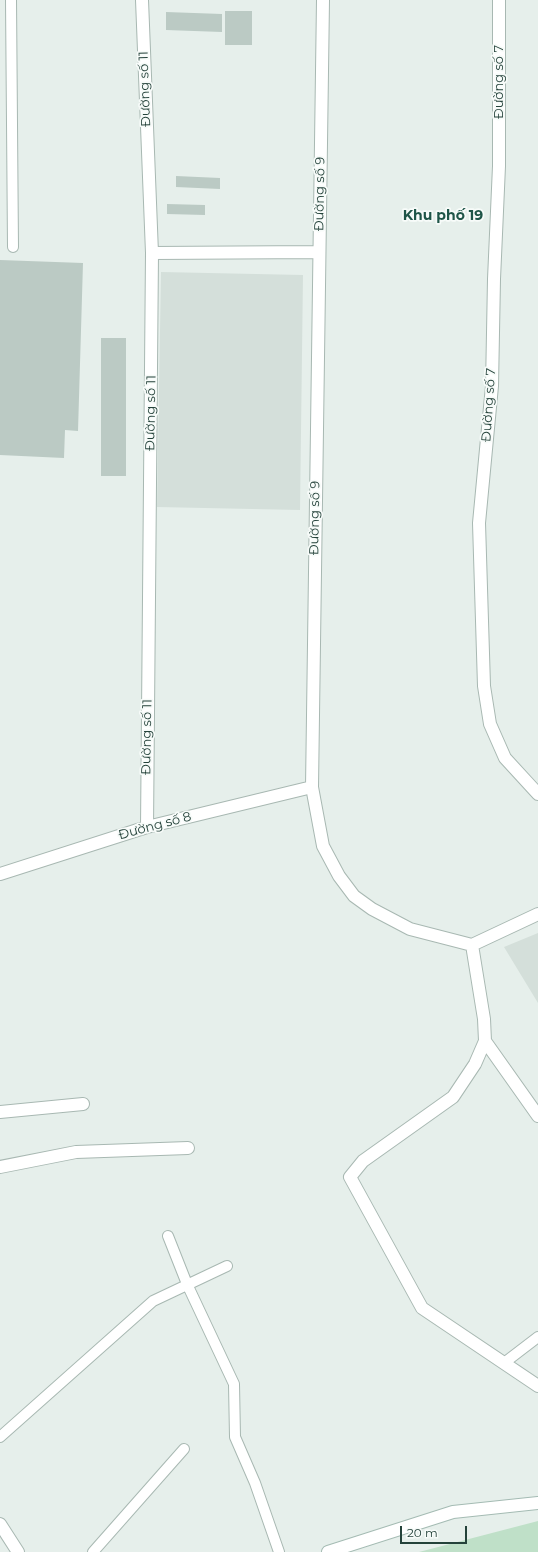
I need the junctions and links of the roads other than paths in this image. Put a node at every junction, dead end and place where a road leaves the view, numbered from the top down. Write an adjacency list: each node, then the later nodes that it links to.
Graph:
1 (11, 0): 5 (lane)
2 (142, 0): 7 (street, Đường số 11)
3 (323, 0): 6 (street, Đường số 9)
4 (499, 0): 9 (street, Đường số 7)
5 (13, 247)
6 (319, 252): 7 (street); 8 (street, Đường số 9)
7 (152, 253): 10 (street, Đường số 11)
8 (312, 787): 10 (street, Đường số 8); 13 (street, Đường số 9)
9 (538, 794)
10 (147, 827): 11 (street, Đường số 8)
11 (0, 874)
12 (538, 914): 13 (street)
13 (472, 945): 14 (street)
14 (485, 1041): 17 (street); 24 (street)
15 (83, 1104): 16 (street)
16 (0, 1112)
17 (538, 1116)
18 (188, 1148): 19 (street)
19 (0, 1167)
20 (168, 1236): 22 (lane)
21 (227, 1266): 22 (lane)
22 (187, 1284): 26 (lane); 32 (lane)
23 (538, 1337): 24 (lane)
24 (504, 1364): 25 (street)
25 (538, 1386)
26 (0, 1437)
27 (184, 1449): 31 (lane)
28 (538, 1503): 33 (street)
29 (0, 1524): 30 (street)
30 (18, 1552)
31 (93, 1552)
32 (279, 1552)
33 (328, 1552)

